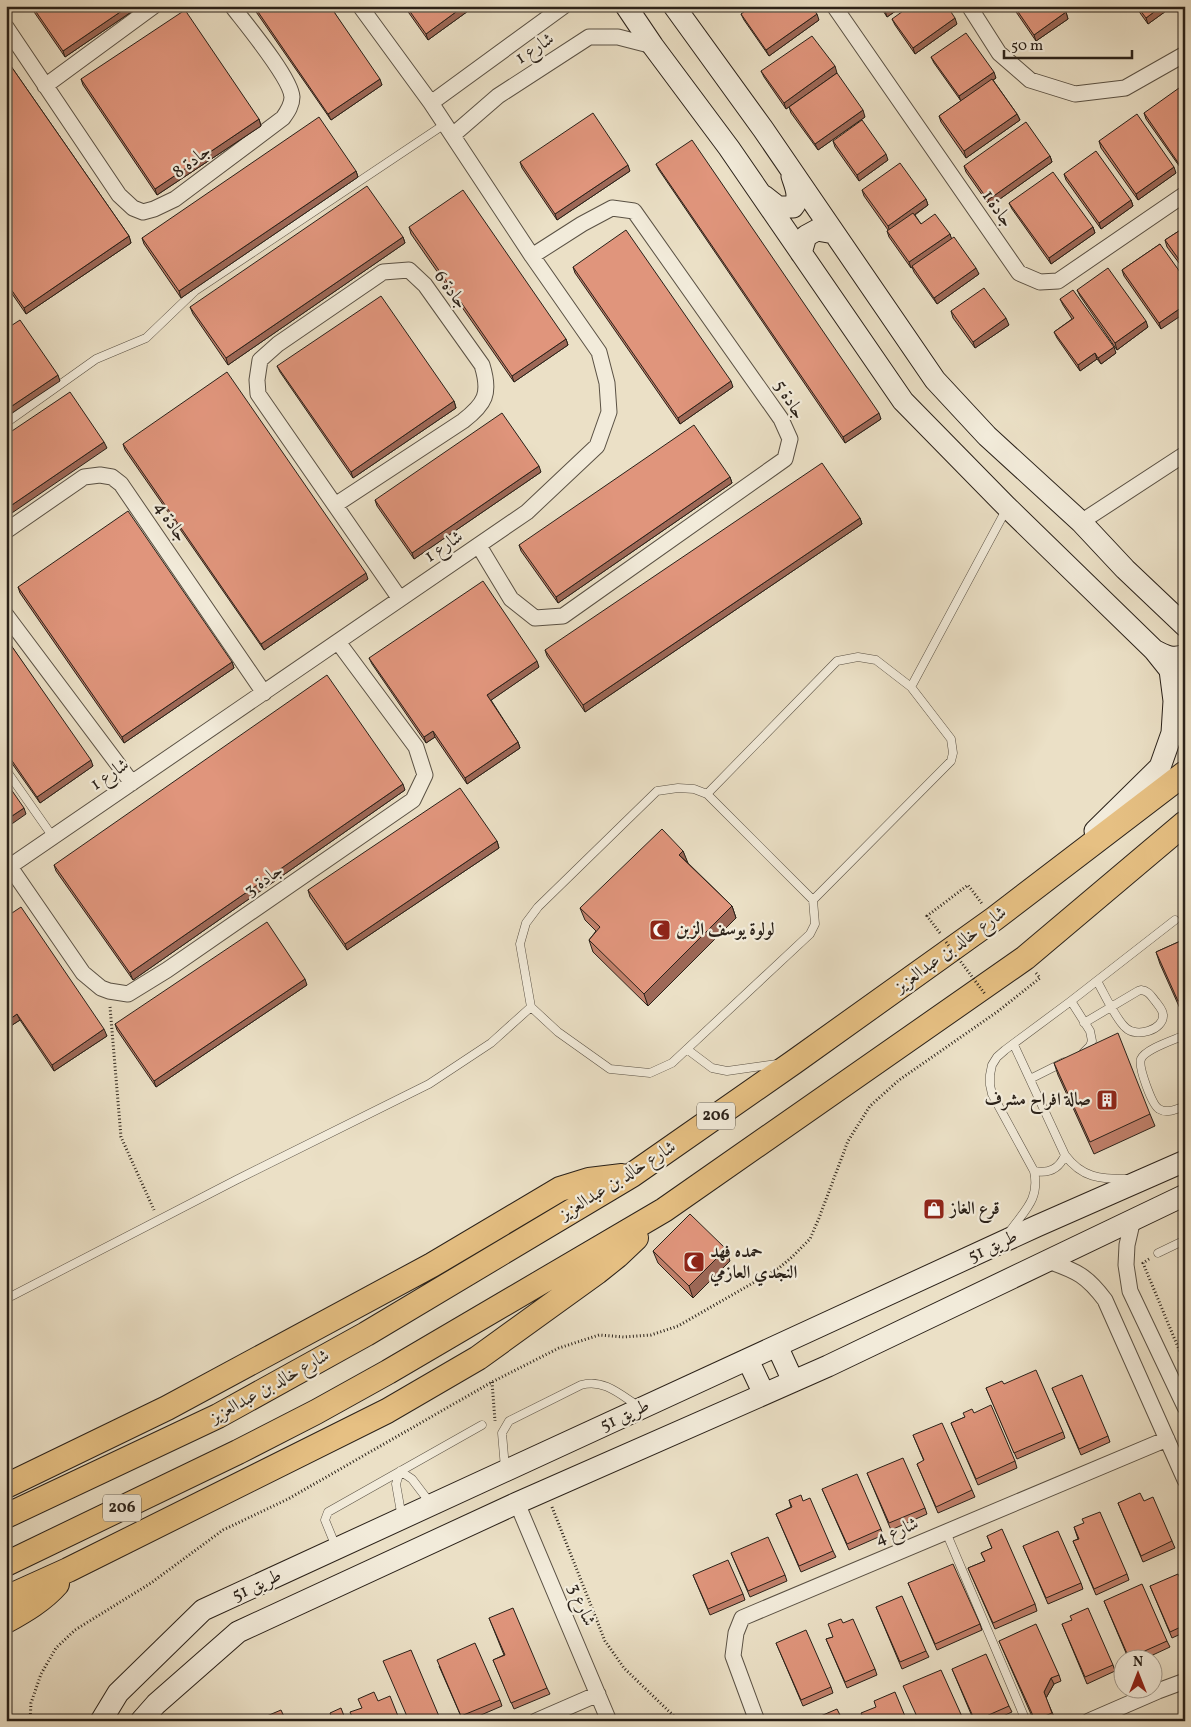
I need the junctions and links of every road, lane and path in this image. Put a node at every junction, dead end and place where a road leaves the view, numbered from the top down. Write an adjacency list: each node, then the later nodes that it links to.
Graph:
1 (154, 6): 12 (street)
2 (232, 6): 12 (street, جادة 8)
3 (360, 6): 13 (street, شارع 1)
4 (564, 6): 13 (street, شارع 1)
5 (626, 6): 10 (street)
6 (674, 6): 15 (street)
7 (834, 6): 17 (street, جادة 1)
8 (969, 6): 11 (street)
9 (6, 27): 12 (street, جادة 8)
10 (653, 46): 14 (street, شارع 1); 16 (street)
11 (1185, 54)
12 (45, 86)
13 (431, 103): 14 (street, شارع 1)
14 (449, 130): 20 (street, شارع 1); 21 (lane)
15 (790, 169): 16 (street); 18 (street)
16 (759, 190): 19 (street)
17 (1185, 194)
18 (834, 232): 19 (street); 25 (street)
19 (801, 253): 24 (street)
20 (532, 256): 27 (street, شارع 1); 27 (street, جادة 5)
21 (6, 423)
22 (1185, 454): 25 (street)
23 (335, 505): 23 (street, جادة 6); 28 (street, جادة 6)
24 (1007, 507): 32 (street); 34 (lane)
25 (1081, 522): 30 (street)
26 (6, 531): 35 (street, جادة 4)
27 (478, 546): 28 (street, شارع 1)
28 (400, 599): 31 (street, شارع 1)
29 (6, 615): 38 (street)
30 (1185, 626)
31 (338, 642): 35 (street, شارع 1); 49 (street, جادة 3)
32 (1154, 650): 33 (street); 43 (street)
33 (1185, 656)
34 (911, 687): 39 (lane); 45 (lane)
35 (264, 693): 38 (street, شارع 1)
36 (6, 770): 41 (lane)
37 (1185, 773): 43 (main road, شارع خالد بن عبدالعزيز / 206)
38 (132, 783): 41 (street, شارع 1)
39 (707, 794): 45 (lane); 52 (lane)
40 (1183, 826): 67 (main road, 206)
41 (53, 837): 42 (street, شارع 1)
42 (8, 868): 49 (street)
43 (1047, 879): 58 (main road, شارع خالد بن عبدالعزيز / 206)
44 (968, 885): 50 (path, bridge)
45 (813, 900): 57 (lane)
46 (1175, 920): 48 (lane)
47 (1040, 978): 107 (path)
48 (1097, 981): 51 (lane); 53 (lane)
49 (109, 991): 69 (path)
50 (985, 994)
51 (1072, 1002): 54 (lane); 56 (lane)
52 (531, 1007): 57 (lane); 69 (lane)
53 (1112, 1007): 53 (lane); 54 (lane)
54 (1084, 1023): 59 (lane)
55 (1185, 1035): 60 (lane)
56 (1014, 1045): 59 (lane); 63 (lane)
57 (688, 1050): 58 (lane)
58 (794, 1062): 64 (main road, شارع خالد بن عبدالعزيز / 206)
59 (1030, 1079): 61 (lane)
60 (1185, 1106)
61 (1065, 1155): 63 (lane); 65 (lane)
62 (1185, 1161): 65 (street, طريق 51)
63 (1034, 1171): 71 (lane)
64 (632, 1175): 86 (main road); 95 (main road, شارع خالد بن عبدالعزيز / 206)
65 (1144, 1179): 71 (street, طريق 51)
66 (1185, 1195): 68 (street, طريق 51)
67 (664, 1210): 100 (main road, 206); 101 (main road)
68 (1133, 1219): 73 (street, طريق 51); 74 (street)
69 (158, 1220): 75 (lane)
70 (1185, 1240): 72 (lane)
71 (1001, 1243): 77 (street, طريق 51)
72 (1158, 1253): 79 (path)
73 (1048, 1261): 76 (street); 80 (street, طريق 51)
74 (1130, 1291): 76 (street); 83 (street)
75 (6, 1299)
76 (1105, 1300): 85 (street)
77 (777, 1346): 78 (street, طريق 51); 80 (street)
78 (748, 1360): 81 (street); 82 (street, طريق 51)
79 (1185, 1364)
80 (793, 1381): 81 (street, طريق 51)
81 (764, 1394): 92 (street, طريق 51)
82 (642, 1408): 89 (street, طريق 51); 89 (lane)
83 (1185, 1408)
84 (482, 1425): 87 (lane)
85 (1167, 1440): 90 (street); 97 (street, شارع 4)
86 (39, 1470): 88 (main road); 91 (main road)
87 (400, 1471): 94 (lane); 96 (lane); 98 (lane)
88 (6, 1472)
89 (505, 1472): 94 (street, طريق 51)
90 (1185, 1480)
91 (6, 1486)
92 (546, 1490): 93 (street, طريق 51); 112 (path)
93 (517, 1503): 102 (street, طريق 51); 106 (street, شارع 3)
94 (432, 1505): 96 (street, طريق 51)
95 (6, 1516)
96 (402, 1520): 98 (street, طريق 51)
97 (946, 1532): 113 (street, شارع 4); 114 (lane)
98 (337, 1549): 99 (street, طريق 51)
99 (318, 1558): 102 (street); 108 (street, طريق 51)
100 (6, 1564)
101 (68, 1570): 103 (main road); 104 (main road)
102 (332, 1589): 109 (street, طريق 51)
103 (6, 1598)
104 (6, 1621)
105 (1185, 1681): 115 (street)
106 (598, 1694): 110 (street); 111 (street, شارع 3)
107 (30, 1721)
108 (101, 1721)
109 (141, 1721)
110 (536, 1721)
111 (609, 1721)
112 (678, 1721)
113 (757, 1721)
114 (1026, 1721)
115 (1089, 1721)

